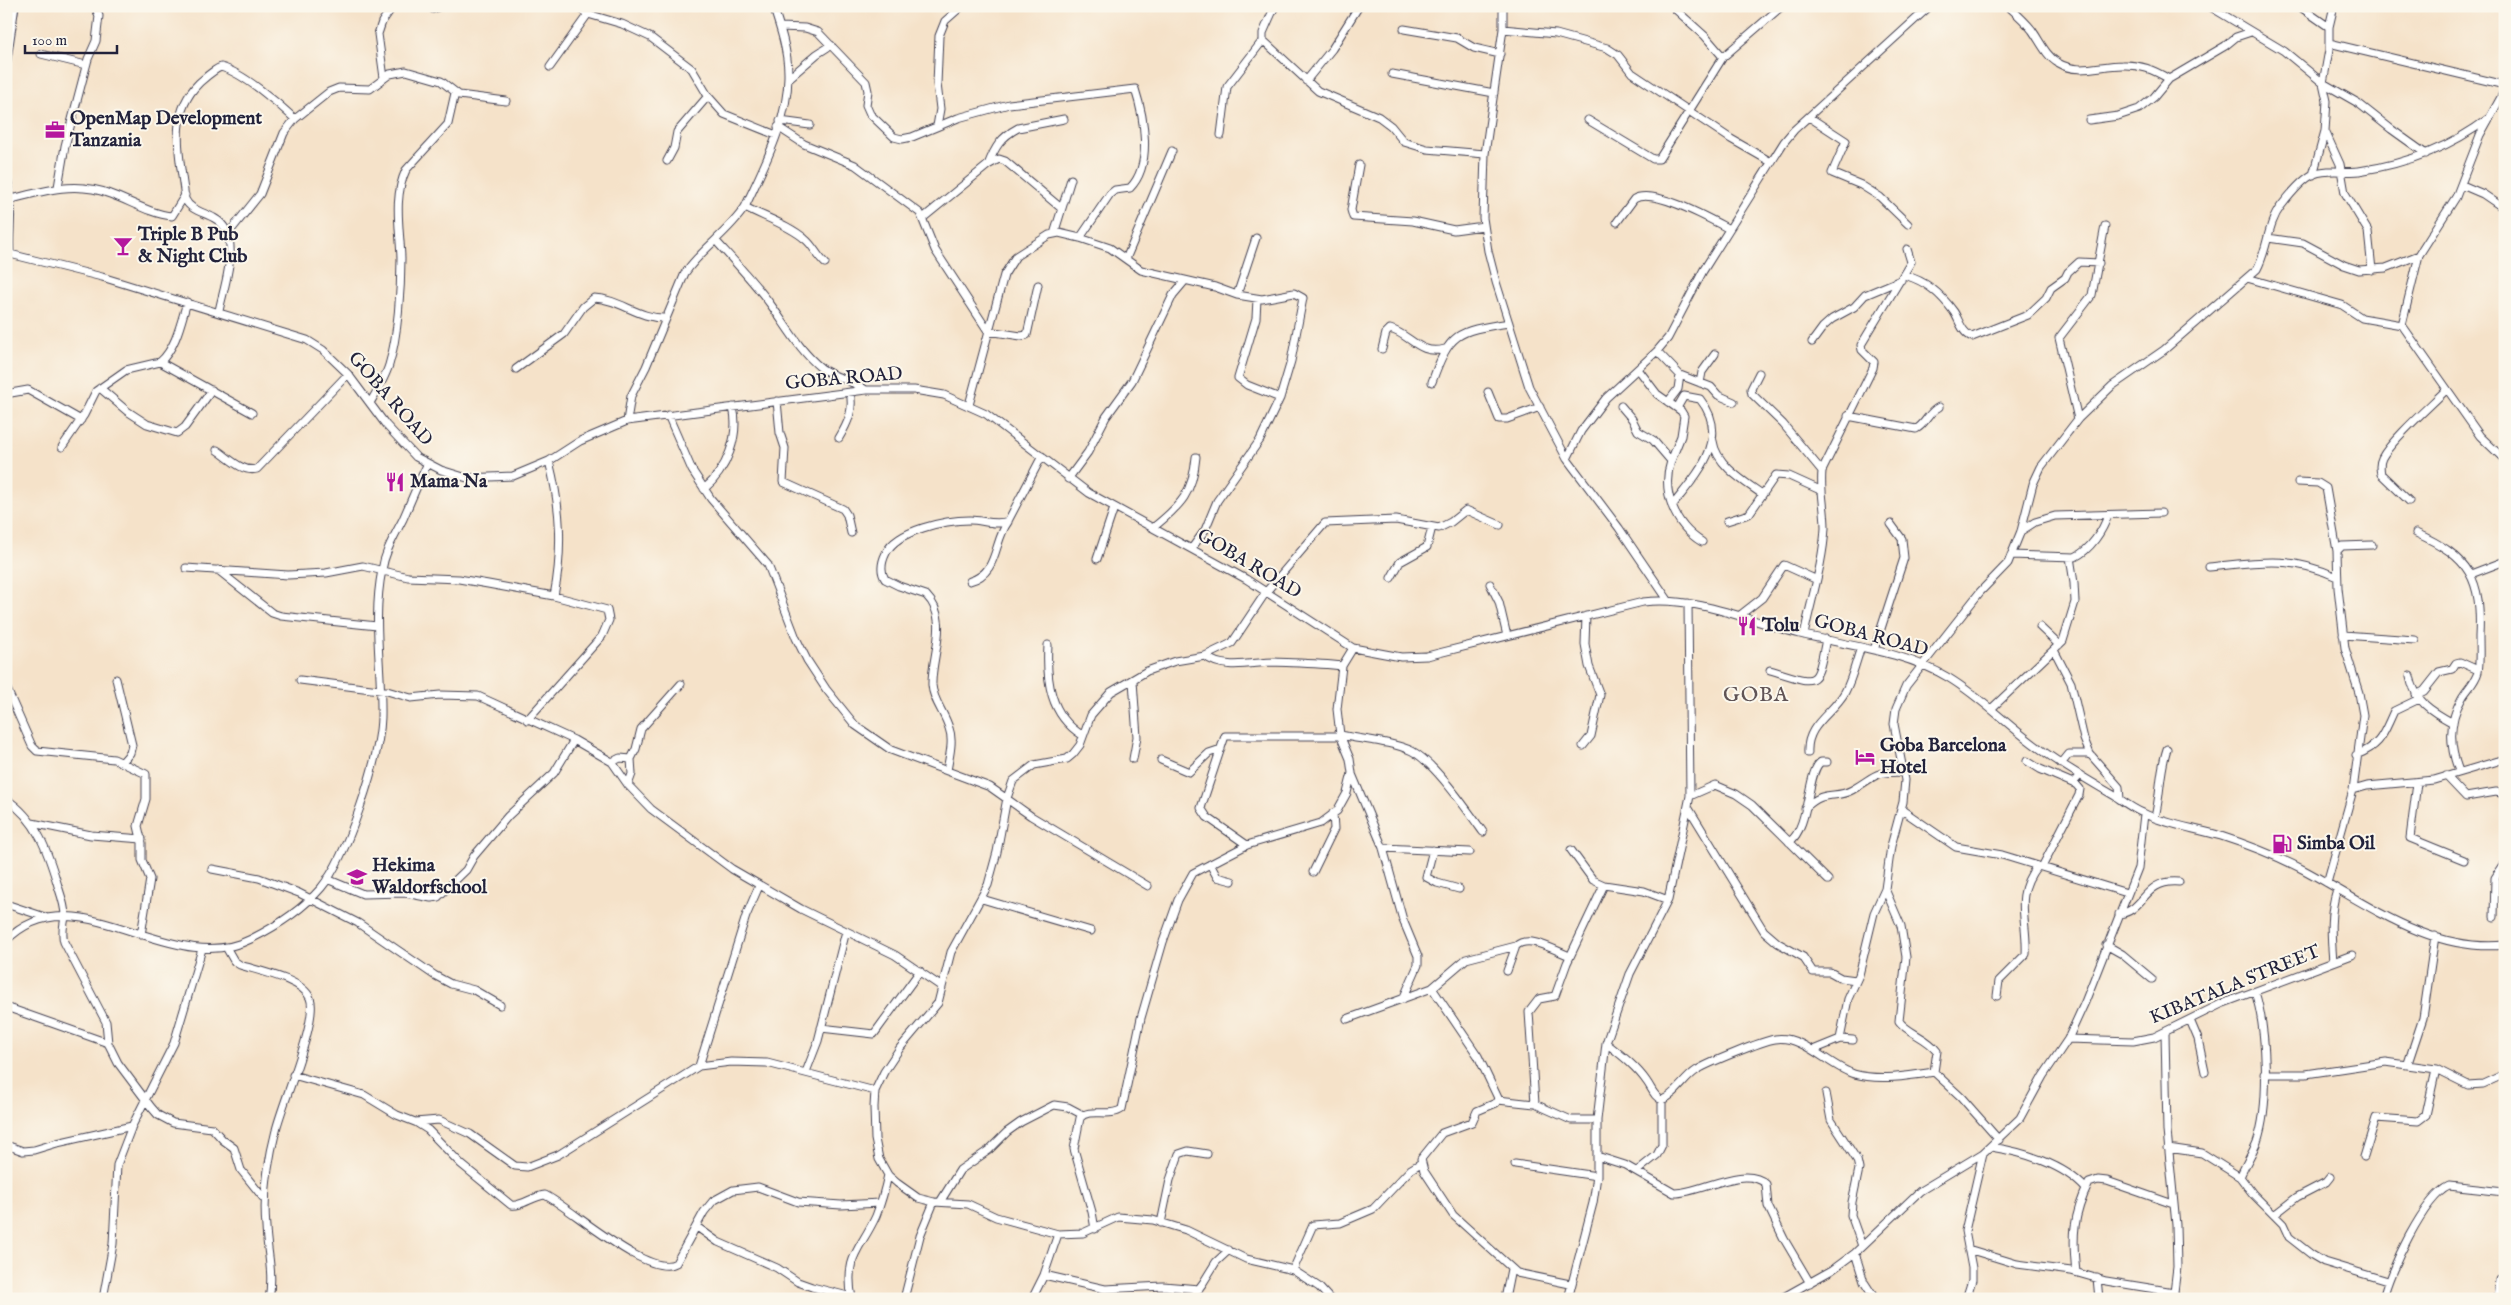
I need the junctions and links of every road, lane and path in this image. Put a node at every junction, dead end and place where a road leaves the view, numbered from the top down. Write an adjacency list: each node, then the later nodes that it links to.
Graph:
1 (15, 6): 30 (street)
2 (95, 6): 29 (street)
3 (393, 6): 33 (street)
4 (576, 6): 17 (street)
5 (773, 6): 18 (street)
6 (962, 6): 53 (street)
7 (1275, 6): 23 (street)
8 (1359, 6): 36 (street)
9 (1503, 6): 21 (street)
10 (1930, 6): 45 (street)
11 (2008, 6): 34 (street)
12 (2209, 6): 22 (street)
13 (2299, 6): 19 (street)
14 (2334, 6): 19 (street)
15 (1781, 7): 28 (street)
16 (1675, 10): 28 (street)
17 (588, 14): 31 (street); 42 (street)
18 (780, 27): 25 (street); 35 (street)
19 (2329, 27): 24 (street)
20 (1404, 29): 27 (street)
21 (1503, 29): 27 (street); 44 (street)
22 (2251, 32): 34 (street); 37 (street)
23 (1262, 42): 36 (street); 55 (street)
24 (2329, 43): 37 (street); 38 (street)
25 (831, 45): 35 (street); 53 (street)
26 (41, 54): 29 (street)
27 (1500, 54): 41 (street)
28 (1723, 57): 44 (street)
29 (86, 65): 69 (street)
30 (6, 66)
31 (550, 67)
32 (1392, 74): 41 (street)
33 (384, 78): 40 (street); 47 (street)
34 (2169, 79): 50 (street)
35 (788, 80): 51 (street)
36 (1306, 81): 58 (street)
37 (2323, 83): 54 (street); 59 (street)
38 (2505, 85)
39 (2505, 90): 46 (street)
40 (455, 93): 43 (street); 130 (street)
41 (1494, 93): 58 (street)
42 (708, 96): 56 (street); 60 (street)
43 (506, 101)
44 (1690, 112): 49 (street); 61 (street)
45 (1809, 117): 61 (street); 77 (street)
46 (2489, 118): 59 (street); 68 (street)
47 (295, 119): 70 (street); 81 (street)
48 (1064, 119): 62 (street)
49 (1588, 120)
50 (2089, 120)
51 (779, 124): 52 (street); 56 (street); 75 (street)
52 (810, 125)
53 (937, 126): 83 (street)
54 (2325, 131): 64 (street); 65 (street)
55 (1221, 135)
56 (776, 136): 72 (street)
57 (1172, 150): 90 (street)
58 (1485, 154): 78 (street)
59 (2426, 154): 64 (street)
60 (667, 161)
61 (1771, 162): 80 (street)
62 (988, 165): 73 (street); 75 (street)
63 (1359, 165): 78 (street)
64 (2340, 171): 65 (street); 93 (street)
65 (2313, 174): 85 (street)
66 (6, 176): 71 (street)
67 (1071, 179): 73 (street)
68 (2462, 185): 74 (street); 89 (street)
69 (58, 188): 70 (street); 71 (street)
70 (185, 195): 81 (street)
71 (12, 199): 88 (street)
72 (745, 207): 86 (street); 91 (street)
73 (1061, 208): 82 (street)
74 (2505, 209)
75 (923, 218): 105 (street)
76 (1617, 222): 80 (street)
77 (1908, 224)
78 (1484, 226): 103 (street)
79 (2105, 226): 92 (street)
80 (1729, 229): 109 (street)
81 (228, 234): 101 (street)
82 (1054, 234): 83 (street); 105 (street)
83 (1080, 238): 90 (street)
84 (1256, 238): 98 (street)
85 (2268, 238): 93 (street); 95 (street)
86 (716, 241): 102 (street); 121 (street)
87 (1908, 249): 94 (street)
88 (8, 253): 100 (street, GOBA ROAD)
89 (2419, 255): 93 (street); 104 (street)
90 (1126, 259): 96 (street)
91 (825, 263)
92 (2099, 263): 94 (street); 140 (street)
93 (2372, 270)
94 (1902, 278): 106 (street); 139 (street)
95 (2247, 278): 104 (street); 140 (street)
96 (1184, 282): 98 (street); 155 (street)
97 (1038, 285): 105 (street)
98 (1237, 295): 99 (street)
99 (1257, 300): 126 (street); 126 (street)
100 (187, 302): 101 (street, GOBA ROAD); 111 (street)
101 (219, 311): 115 (street, GOBA ROAD)
102 (665, 318): 112 (street); 142 (street)
103 (1509, 323): 108 (street); 134 (street)
104 (2402, 325): 122 (street)
105 (988, 331): 131 (street)
106 (1812, 342)
107 (1382, 349): 108 (street)
108 (1445, 349): 117 (street)
109 (1657, 351): 113 (street); 116 (street)
110 (1715, 354): 118 (street)
111 (160, 362): 119 (street); 120 (street)
112 (516, 369)
113 (1638, 369): 128 (street); 149 (street)
114 (1759, 373): 154 (street)
115 (348, 374): 130 (street, GOBA ROAD); 146 (street)
116 (1680, 375): 118 (street); 128 (street)
117 (1432, 382)
118 (1700, 383): 129 (street)
119 (100, 388): 120 (street); 141 (street)
120 (212, 390): 137 (street)
121 (866, 390): 123 (street, GOBA ROAD); 131 (street, GOBA ROAD)
122 (2446, 390): 150 (street); 160 (street)
123 (850, 392): 127 (street, GOBA ROAD); 143 (street)
124 (1488, 392): 134 (street)
125 (11, 393): 141 (street)
126 (1280, 398): 176 (street)
127 (777, 401): 133 (street, GOBA ROAD); 172 (street)
128 (1668, 402): 136 (street)
129 (1734, 402)
130 (370, 403): 153 (street, GOBA ROAD)
131 (969, 405): 147 (street, GOBA ROAD)
132 (1621, 406): 151 (street)
133 (733, 407): 138 (street, GOBA ROAD); 157 (street)
134 (1540, 407): 149 (street)
135 (1939, 407): 139 (street)
136 (1677, 408): 144 (street); 151 (street)
137 (252, 414)
138 (668, 415): 142 (street, GOBA ROAD); 157 (street)
139 (1848, 416): 154 (street)
140 (2078, 419): 171 (street)
141 (80, 420): 145 (street)
142 (627, 421): 152 (street, GOBA ROAD)
143 (839, 438)
144 (1713, 441): 159 (street); 161 (street)
145 (62, 447)
146 (217, 450)
147 (1042, 456): 155 (street, GOBA ROAD); 165 (street)
148 (1196, 457): 169 (street)
149 (1567, 459): 194 (street)
150 (2505, 460)
151 (1671, 461): 161 (street)
152 (549, 462): 153 (street, GOBA ROAD); 193 (street)
153 (427, 465): 185 (street)
154 (1822, 471): 158 (street)
155 (1068, 479): 162 (street, GOBA ROAD)
156 (2298, 482): 177 (street)
157 (704, 489): 244 (street)
158 (1820, 490): 159 (street); 189 (street)
159 (1762, 494): 166 (street)
160 (2409, 501)
161 (1672, 506): 174 (street)
162 (1114, 508): 169 (street, GOBA ROAD); 180 (street)
163 (2161, 513): 164 (street)
164 (2108, 515): 171 (street); 179 (street)
165 (1008, 521): 190 (street); 244 (street)
166 (1727, 521)
167 (1891, 524): 209 (street)
168 (1500, 526): 170 (street)
169 (1154, 527): 176 (street, GOBA ROAD)
170 (1432, 527): 188 (street); 192 (street)
171 (2020, 530): 178 (street)
172 (851, 533)
173 (2416, 533): 186 (street)
174 (1702, 542)
175 (2372, 545): 177 (street)
176 (1192, 548): 192 (street, GOBA ROAD)
177 (2337, 552): 187 (street)
178 (2011, 555): 179 (street); 211 (street)
179 (2070, 557): 208 (street)
180 (1098, 559)
181 (2505, 562): 186 (street)
182 (2209, 567): 187 (street)
183 (186, 568): 184 (street)
184 (218, 570): 185 (street); 198 (street)
185 (381, 572): 193 (street); 198 (street)
186 (2471, 574): 214 (street)
187 (2337, 577): 201 (street)
188 (1391, 578)
189 (1815, 579): 197 (street); 200 (street)
190 (970, 581)
191 (1490, 584): 202 (street)
192 (1266, 592): 206 (street, GOBA ROAD); 210 (street)
193 (554, 596): 224 (street)
194 (1668, 600): 195 (street, GOBA ROAD); 196 (street, GOBA ROAD)
195 (1688, 603): 197 (street, GOBA ROAD); 255 (street)
196 (1586, 616): 202 (street, GOBA ROAD); 229 (street)
197 (1739, 616): 200 (street, GOBA ROAD)
198 (377, 626): 221 (street)
199 (2040, 627): 208 (street)
200 (1804, 635): 203 (street, GOBA ROAD)
201 (2343, 635): 204 (street); 234 (street)
202 (1507, 636): 206 (street, GOBA ROAD)
203 (1826, 639): 207 (street, GOBA ROAD); 213 (street)
204 (2415, 640)
205 (1048, 645): 227 (street)
206 (1353, 648): 212 (street)
207 (1861, 648): 209 (street, GOBA ROAD); 232 (street)
208 (2056, 648): 223 (street); 233 (street)
209 (1874, 650): 211 (street, GOBA ROAD)
210 (1205, 656): 212 (street); 218 (street)
211 (1922, 665): 223 (street, GOBA ROAD); 246 (street)
212 (1342, 666): 226 (street)
213 (1770, 670)
214 (2478, 670): 222 (street); 225 (street)
215 (2410, 676): 222 (street)
216 (116, 680): 239 (street)
217 (300, 680): 221 (street)
218 (1133, 681): 227 (street); 236 (street)
219 (681, 684): 235 (street)
220 (6, 687): 239 (street)
221 (380, 690): 224 (street); 280 (street)
222 (2417, 697): 225 (street); 234 (street)
223 (1991, 709): 243 (street, GOBA ROAD)
224 (526, 720): 228 (street)
225 (2452, 724): 245 (street)
226 (1340, 735): 230 (street); 247 (street); 266 (street)
227 (1082, 736): 256 (street)
228 (574, 740): 241 (street); 280 (street)
229 (1583, 746)
230 (1221, 749): 238 (street); 269 (street)
231 (2167, 749): 264 (street)
232 (1808, 753)
233 (2090, 754): 243 (street); 258 (street)
234 (2356, 755): 253 (street)
235 (631, 759): 241 (street); 252 (street)
236 (1133, 759)
237 (2505, 759): 245 (street)
238 (1161, 760)
239 (123, 761): 267 (street)
240 (2027, 761): 251 (street)
241 (612, 762): 252 (street)
242 (1827, 762): 260 (street)
243 (2061, 764): 248 (street, GOBA ROAD)
244 (947, 771): 256 (street)
245 (2459, 771): 249 (street)
246 (1903, 772): 260 (street); 261 (street)
247 (1352, 774): 262 (street); 270 (street)
248 (2080, 775): 251 (street); 258 (street, GOBA ROAD)
249 (2446, 776): 250 (street); 254 (street)
250 (2417, 783): 253 (street); 274 (street)
251 (2075, 784): 277 (street)
252 (628, 785): 286 (street)
253 (2353, 790): 284 (street)
254 (2505, 794)
255 (1690, 796): 259 (street); 268 (street)
256 (1007, 798): 287 (street); 293 (street)
257 (6, 799): 265 (street)
258 (2120, 799): 263 (street, GOBA ROAD)
259 (1688, 807): 294 (street); 316 (street)
260 (1805, 808): 268 (street)
261 (1902, 810): 277 (street); 289 (street)
262 (1333, 813): 269 (street); 279 (street)
263 (2144, 814): 264 (street, GOBA ROAD); 291 (street)
264 (2155, 818): 284 (street, GOBA ROAD)
265 (32, 823): 267 (street); 297 (street)
266 (1484, 832)
267 (142, 838): 302 (street)
268 (1789, 842): 281 (street)
269 (1247, 845): 276 (street)
270 (1383, 848): 271 (street); 321 (street)
271 (1433, 850): 273 (street); 288 (street)
272 (1571, 850): 285 (street)
273 (1470, 852)
274 (2464, 860)
275 (2505, 863): 299 (street)
276 (1210, 864): 282 (street); 349 (street)
277 (2039, 866): 291 (street); 320 (street)
278 (212, 869): 292 (street)
279 (1312, 872)
280 (327, 879): 292 (street)
281 (1828, 880)
282 (1232, 881)
283 (2179, 882): 296 (street)
284 (2328, 883): 290 (street, GOBA ROAD)
285 (1604, 885): 294 (street); 311 (street)
286 (759, 886): 300 (street); 335 (street)
287 (1148, 886)
288 (1459, 889)
289 (1885, 889): 316 (street); 338 (street)
290 (2337, 889): 303 (street, GOBA ROAD); 312 (street)
291 (2127, 893): 296 (street)
292 (311, 899): 308 (street); 322 (street)
293 (982, 899): 301 (street); 317 (street)
294 (1668, 900): 332 (street)
295 (6, 904): 298 (street)
296 (2118, 914): 305 (street)
297 (65, 916): 298 (street); 302 (street); 331 (street)
298 (45, 917): 304 (street)
299 (2494, 917)
300 (846, 931): 313 (street); 326 (street)
301 (1091, 931)
302 (141, 935): 309 (street)
303 (2435, 936): 306 (street, GOBA ROAD); 334 (street)
304 (6, 941)
305 (2106, 945): 315 (street); 329 (street)
306 (2505, 945)
307 (1516, 946): 311 (street); 314 (street); 318 (street)
308 (226, 947): 309 (street); 342 (street)
309 (202, 949): 345 (street)
310 (2352, 955): 312 (street, KIBATALA STREET)
311 (1570, 956): 348 (street)
312 (2333, 962): 319 (street, KIBATALA STREET)
313 (920, 971): 317 (street); 326 (street)
314 (1507, 971)
315 (2152, 978)
316 (1856, 980): 328 (street)
317 (942, 987): 343 (street)
318 (1432, 988): 321 (street); 346 (street)
319 (2255, 992): 325 (street, KIBATALA STREET); 340 (street)
320 (1998, 996)
321 (1403, 999): 324 (street)
322 (500, 1005)
323 (6, 1007): 331 (street)
324 (1347, 1019)
325 (2190, 1020): 327 (street, KIBATALA STREET); 339 (street)
326 (821, 1028): 337 (street)
327 (2165, 1033): 329 (street, KIBATALA STREET); 356 (street)
328 (1840, 1039): 330 (street); 333 (street)
329 (2068, 1039): 353 (street)
330 (1853, 1040)
331 (108, 1043): 345 (street)
332 (1606, 1043): 347 (street); 350 (street)
333 (1813, 1050): 338 (street); 347 (street)
334 (2408, 1064): 336 (street); 340 (street)
335 (699, 1066): 337 (street); 351 (street)
336 (2436, 1069): 341 (street); 360 (street)
337 (806, 1072): 343 (street)
338 (1934, 1072): 353 (street)
339 (2205, 1072)
340 (2264, 1074): 366 (street)
341 (2504, 1074)
342 (294, 1075): 351 (street); 370 (street)
343 (875, 1092): 364 (street)
344 (1826, 1093): 379 (street)
345 (146, 1099): 352 (street); 370 (street)
346 (1498, 1100): 348 (street); 361 (street)
347 (1662, 1100): 363 (street)
348 (1535, 1104): 350 (street)
349 (1083, 1115): 371 (street); 377 (street)
350 (1598, 1120): 359 (street)
351 (415, 1122): 376 (street)
352 (132, 1126): 354 (street); 396 (street)
353 (1999, 1140): 355 (street)
354 (6, 1145)
355 (1991, 1147): 357 (street); 368 (street)
356 (2168, 1148): 366 (street); 373 (street)
357 (1983, 1153): 379 (street); 380 (street)
358 (1207, 1154): 375 (street)
359 (1597, 1156): 363 (street); 365 (street)
360 (2364, 1157)
361 (1421, 1163): 383 (street); 384 (street)
362 (1514, 1164): 365 (street)
363 (1636, 1171): 390 (street)
364 (888, 1175): 371 (street); 372 (street)
365 (1597, 1176): 391 (street)
366 (2240, 1177): 374 (street)
367 (2330, 1177): 374 (street)
368 (2086, 1189): 373 (street); 385 (street)
369 (2505, 1192): 389 (street)
370 (265, 1200): 397 (street)
371 (937, 1202): 378 (street); 399 (street)
372 (880, 1203): 376 (street); 394 (street)
373 (2173, 1204): 393 (street)
374 (2274, 1215): 389 (street)
375 (1161, 1223): 377 (street); 381 (street)
376 (696, 1227): 394 (street)
377 (1094, 1229): 378 (street)
378 (1058, 1234): 387 (street)
379 (1862, 1246): 382 (street)
380 (1968, 1249): 385 (street); 406 (street)
381 (1229, 1250): 384 (street); 392 (street)
382 (1855, 1253): 390 (street); 405 (street)
383 (1511, 1269): 391 (street); 403 (street)
384 (1293, 1270): 402 (street)
385 (2076, 1272): 388 (street)
386 (2505, 1274): 409 (street)
387 (1044, 1275): 392 (street); 400 (street)
388 (2097, 1278): 393 (street); 407 (street)
389 (2387, 1281): 408 (street)
390 (1810, 1283): 395 (street)
391 (1570, 1284): 404 (street)
392 (1199, 1289): 401 (street)
393 (2175, 1296)
394 (852, 1298): 398 (street)
395 (1781, 1298)
396 (103, 1299)
397 (269, 1299)
398 (860, 1299)
399 (904, 1299)
400 (1032, 1299)
401 (1191, 1299)
402 (1330, 1299)
403 (1505, 1299)
404 (1568, 1299)
405 (1875, 1299)
406 (1966, 1299)
407 (2099, 1299)
408 (2383, 1299)
409 (2498, 1299)

